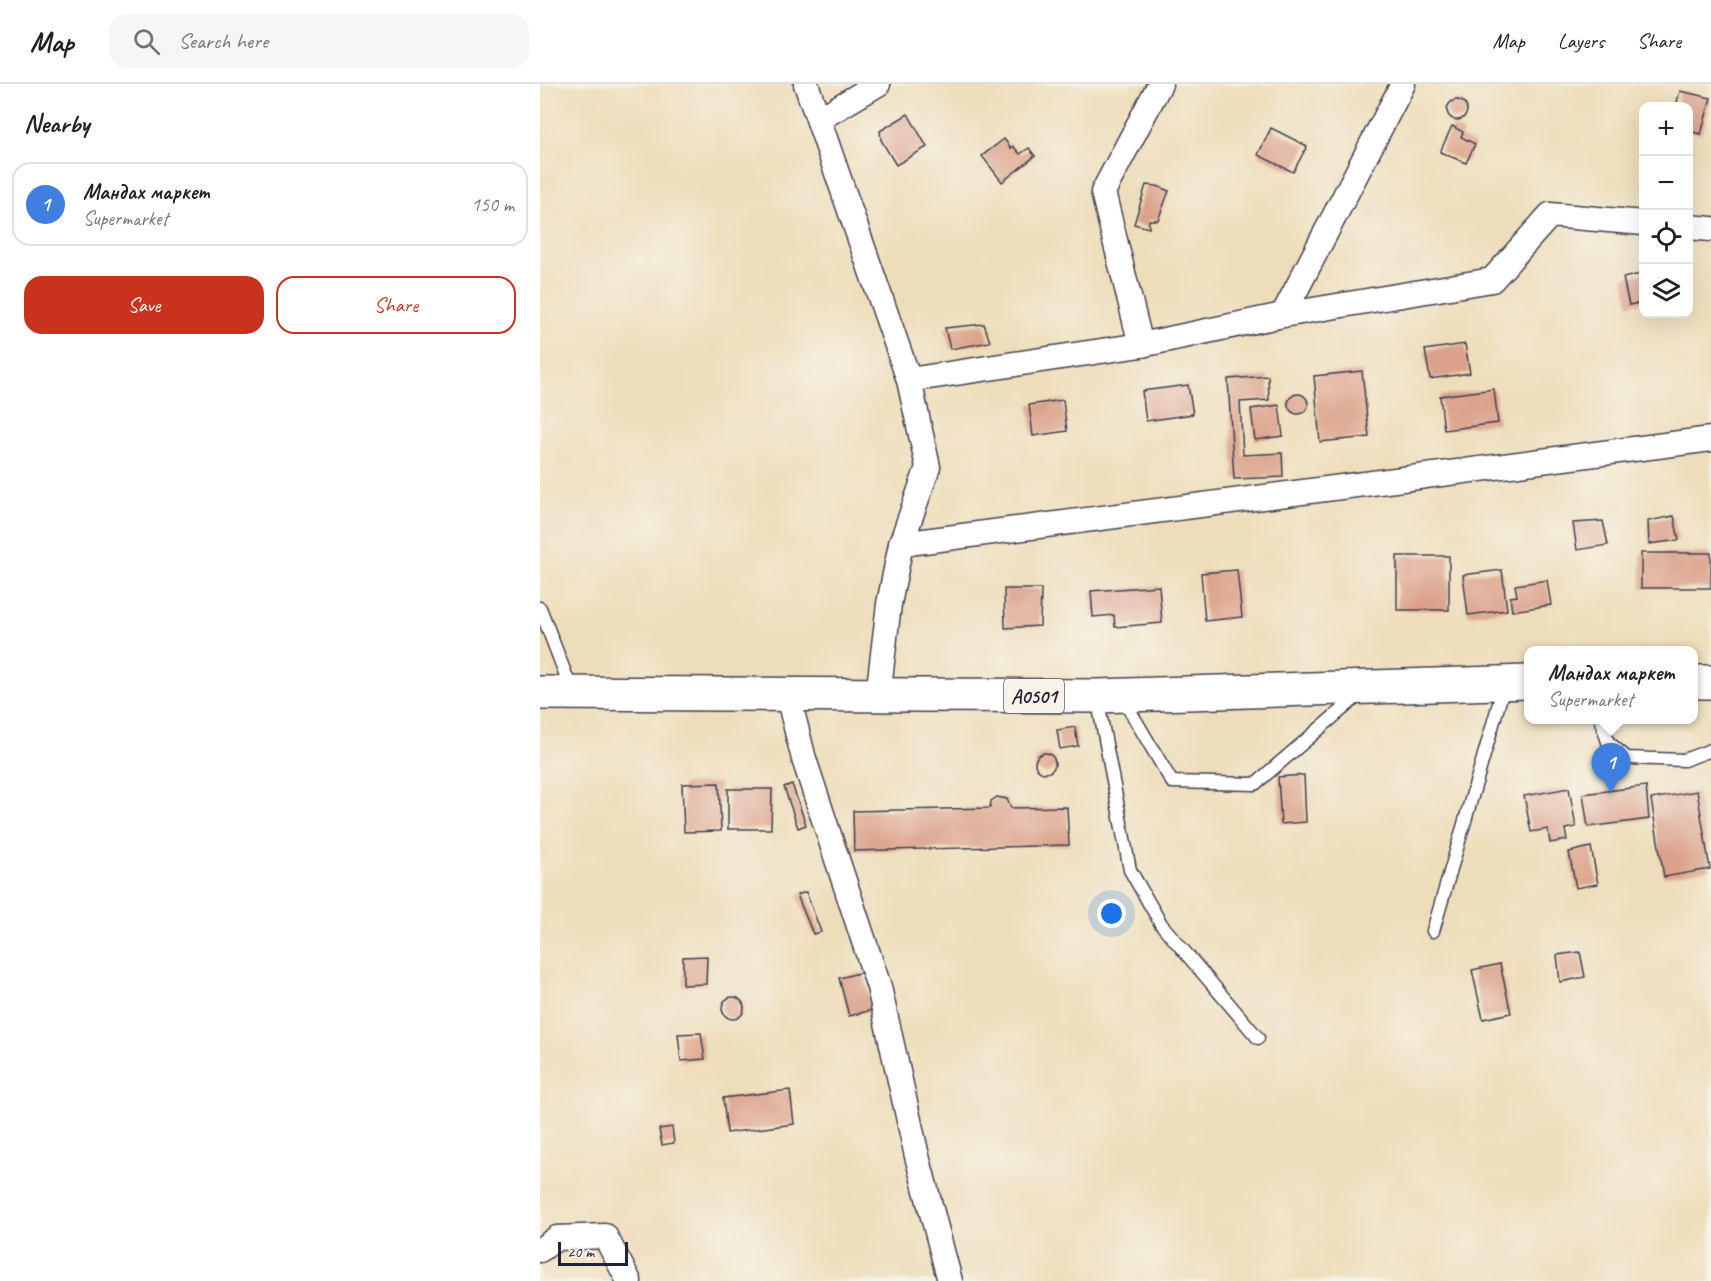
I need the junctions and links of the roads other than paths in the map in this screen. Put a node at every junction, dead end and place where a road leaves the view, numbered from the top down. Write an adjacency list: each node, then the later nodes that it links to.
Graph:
1 (806, 84): 5 (street)
2 (878, 84): 5 (street)
3 (1160, 84): 10 (street)
4 (1403, 84): 9 (street)
5 (819, 118): 11 (street)
6 (1639, 223): 9 (street)
7 (1693, 227): 8 (street)
8 (1711, 229)
9 (1283, 315): 10 (street)
10 (1142, 345): 11 (street)
11 (909, 380): 13 (street)
12 (1711, 439): 13 (street)
13 (901, 544): 20 (street)
14 (540, 608): 18 (lane)
15 (1517, 682): 16 (highway, A0501); 24 (lane)
16 (1369, 686): 21 (highway, A0501); 21 (lane)
17 (540, 693): 18 (highway, A0501)
18 (572, 693): 19 (highway, A0501)
19 (788, 696): 20 (highway, A0501); 28 (street)
20 (878, 696): 21 (highway, A0501)
21 (1109, 696): 25 (lane)
22 (1602, 724): 23 (lane)
23 (1711, 750)
24 (1433, 931)
25 (1258, 1038)
26 (540, 1250): 27 (street)
27 (629, 1281)
28 (950, 1281)

